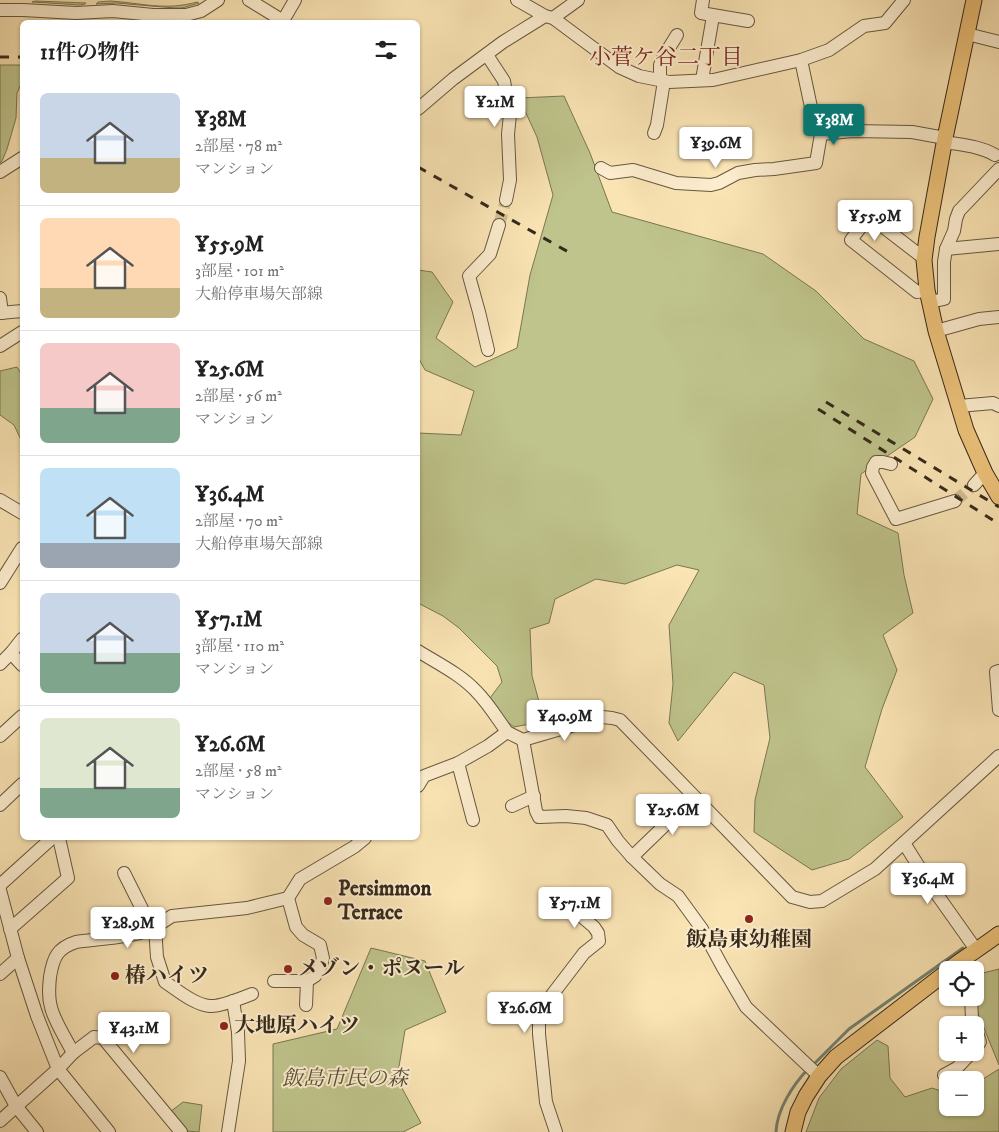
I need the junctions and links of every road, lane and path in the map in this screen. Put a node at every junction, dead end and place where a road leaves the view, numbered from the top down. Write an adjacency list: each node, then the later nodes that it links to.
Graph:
1 (218, 0): 13 (street)
2 (249, 0): 3 (street)
3 (295, 0)
4 (517, 0): 12 (street)
5 (578, 0): 12 (street)
6 (702, 0): 11 (street)
7 (904, 0): 19 (street)
8 (974, 0): 15 (main road)
9 (23, 5): 10 (street); 13 (street)
10 (0, 10)
11 (713, 16): 14 (street); 20 (street)
12 (549, 17): 18 (street); 21 (street)
13 (151, 19)
14 (748, 21)
15 (967, 34): 17 (street); 25 (main road)
16 (677, 35): 21 (street)
17 (999, 42)
18 (488, 55): 22 (street); 31 (street)
19 (801, 60): 20 (street); 24 (street)
20 (702, 80): 21 (street)
21 (662, 81): 23 (street)
22 (420, 106)
23 (654, 133)
24 (822, 134): 25 (street); 28 (street)
25 (945, 140): 26 (street); 35 (main road)
26 (995, 155)
27 (20, 159): 30 (street)
28 (601, 168)
29 (999, 169): 34 (street)
30 (0, 172)
31 (506, 200)
32 (499, 225): 44 (street)
33 (999, 244): 34 (street)
34 (946, 249): 36 (street)
35 (924, 260): 36 (main road); 36 (street)
36 (928, 296): 41 (main road)
37 (0, 298): 39 (street)
38 (20, 311): 39 (street)
39 (1, 313)
40 (999, 318): 41 (street)
41 (936, 331): 45 (main road)
42 (20, 333): 43 (street)
43 (0, 346)
44 (488, 350)
45 (959, 406): 46 (street); 48 (main road)
46 (999, 406)
47 (891, 464): 52 (street)
48 (985, 473): 49 (street); 50 (main road)
49 (974, 485)
50 (999, 496)
51 (0, 500): 53 (street)
52 (955, 500)
53 (20, 512)
54 (20, 551): 55 (street)
55 (0, 583)
56 (20, 643): 58 (street)
57 (420, 652): 64 (street)
58 (11, 654): 59 (street); 60 (street)
59 (20, 663)
60 (0, 664)
61 (999, 671): 62 (street)
62 (999, 710)
63 (20, 718): 65 (street)
64 (507, 732): 66 (street); 68 (street)
65 (0, 736)
66 (523, 740): 71 (street); 72 (street)
67 (999, 756): 79 (street)
68 (458, 763): 69 (street); 75 (street)
69 (420, 783)
70 (20, 786): 73 (street)
71 (534, 796): 74 (street); 80 (street)
72 (694, 796): 79 (street); 80 (street)
73 (0, 805)
74 (512, 806)
75 (474, 820)
76 (50, 840): 82 (street)
77 (59, 840): 87 (street)
78 (362, 840): 84 (street)
79 (904, 843): 90 (street)
80 (632, 857): 102 (street)
81 (124, 873): 86 (street)
82 (0, 885)
83 (0, 890): 87 (street)
84 (288, 898): 86 (street); 94 (street)
85 (568, 905): 110 (street)
86 (153, 928): 96 (street); 98 (street)
87 (10, 929): 89 (street)
88 (999, 934): 90 (main road)
89 (18, 958): 91 (street); 100 (street)
90 (970, 960)
91 (0, 974)
92 (939, 977): 102 (main road)
93 (274, 981): 94 (street)
94 (307, 981): 97 (street)
95 (252, 994): 96 (street)
96 (233, 1001): 109 (street)
97 (306, 1005)
98 (73, 1053): 100 (street); 108 (street)
99 (964, 1061): 101 (street)
100 (58, 1069): 104 (street); 107 (street)
101 (951, 1071)
102 (819, 1076): 111 (main road)
103 (0, 1077): 104 (street)
104 (16, 1106): 105 (street); 106 (street)
105 (0, 1121)
106 (37, 1132)
107 (110, 1132)
108 (181, 1132)
109 (228, 1132)
110 (556, 1132)
111 (793, 1132)

